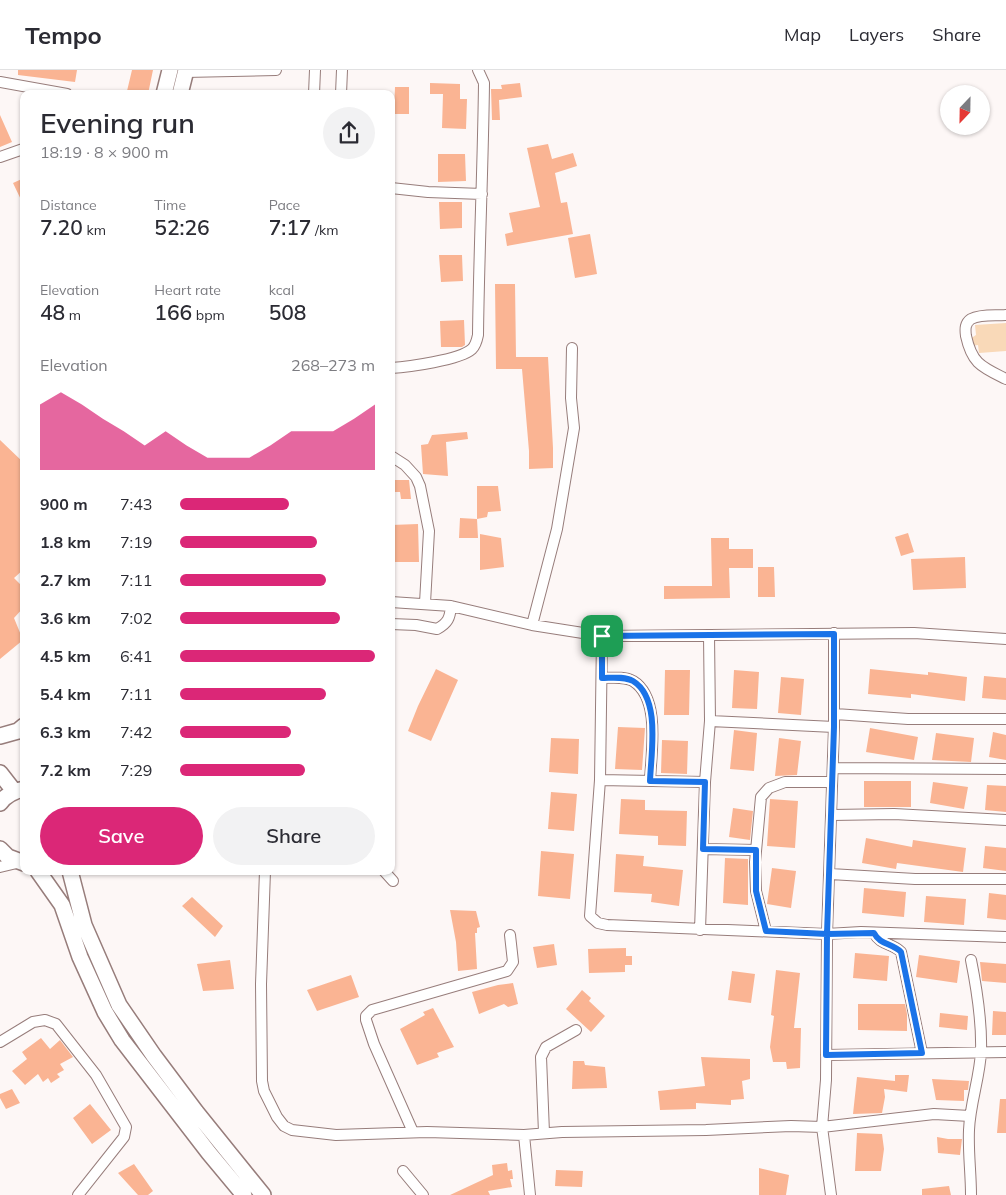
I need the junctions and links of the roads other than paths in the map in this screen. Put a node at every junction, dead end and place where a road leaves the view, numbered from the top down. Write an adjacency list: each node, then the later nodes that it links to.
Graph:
1 (170, 70): 9 (street)
2 (276, 70): 6 (street)
3 (315, 70): 11 (street)
4 (342, 70): 12 (street)
5 (478, 70): 16 (street)
6 (186, 71): 10 (street)
7 (0, 82): 8 (street)
8 (45, 90)
9 (165, 90)
10 (181, 90)
11 (314, 90)
12 (341, 90)
13 (20, 150): 14 (street)
14 (0, 157)
15 (395, 188): 16 (street)
16 (482, 194): 19 (street)
17 (1006, 315): 20 (street)
18 (572, 348): 26 (street)
19 (395, 368)
20 (1006, 379)
21 (395, 459): 23 (street)
22 (395, 602): 23 (street)
23 (425, 603): 24 (street)
24 (451, 606): 25 (street); 26 (street)
25 (395, 624)
26 (532, 625): 28 (street)
27 (834, 634): 29 (street); 30 (street); 32 (street)
28 (602, 636): 29 (street); 31 (street)
29 (709, 636): 34 (street)
30 (1006, 639)
31 (602, 678): 41 (street); 42 (street)
32 (834, 714): 33 (street); 35 (street)
33 (1006, 719)
34 (710, 720): 35 (street); 43 (street)
35 (834, 727): 38 (street)
36 (20, 729): 37 (street)
37 (0, 736)
38 (833, 768): 39 (street); 44 (street)
39 (1006, 768)
40 (0, 773): 45 (street)
41 (600, 780): 42 (street); 62 (street)
42 (650, 781): 43 (street)
43 (705, 782): 50 (street)
44 (832, 782): 47 (street); 51 (street)
45 (19, 790): 46 (street)
46 (0, 803)
47 (832, 815): 48 (street); 55 (street)
48 (1006, 820)
49 (0, 849): 52 (street)
50 (703, 849): 51 (street); 62 (street)
51 (756, 850): 63 (street)
52 (20, 862)
53 (20, 863): 54 (street)
54 (0, 867)
55 (830, 874): 60 (street); 65 (street)
56 (41, 875): 82 (street)
57 (71, 875): 83 (street)
58 (264, 875): 77 (street)
59 (388, 875): 61 (street)
60 (1006, 880)
61 (393, 881)
62 (700, 930): 63 (street)
63 (766, 931): 65 (street)
64 (874, 933): 65 (street); 67 (street); 73 (street)
65 (827, 934): 74 (street)
66 (510, 936): 77 (street)
67 (1006, 936)
68 (972, 960): 71 (street)
69 (576, 1030): 78 (street)
70 (0, 1042): 81 (street)
71 (981, 1052): 72 (street); 73 (street); 75 (street)
72 (1006, 1052)
73 (922, 1053): 74 (street)
74 (826, 1055): 76 (street)
75 (970, 1116): 76 (street); 87 (street)
76 (822, 1127): 78 (street); 86 (street)
77 (413, 1132): 79 (street)
78 (544, 1134): 79 (street)
79 (524, 1135): 85 (street)
80 (403, 1171): 84 (street)
81 (78, 1195)
82 (244, 1195)
83 (263, 1195)
84 (423, 1195)
85 (530, 1195)
86 (831, 1195)
87 (971, 1195)

